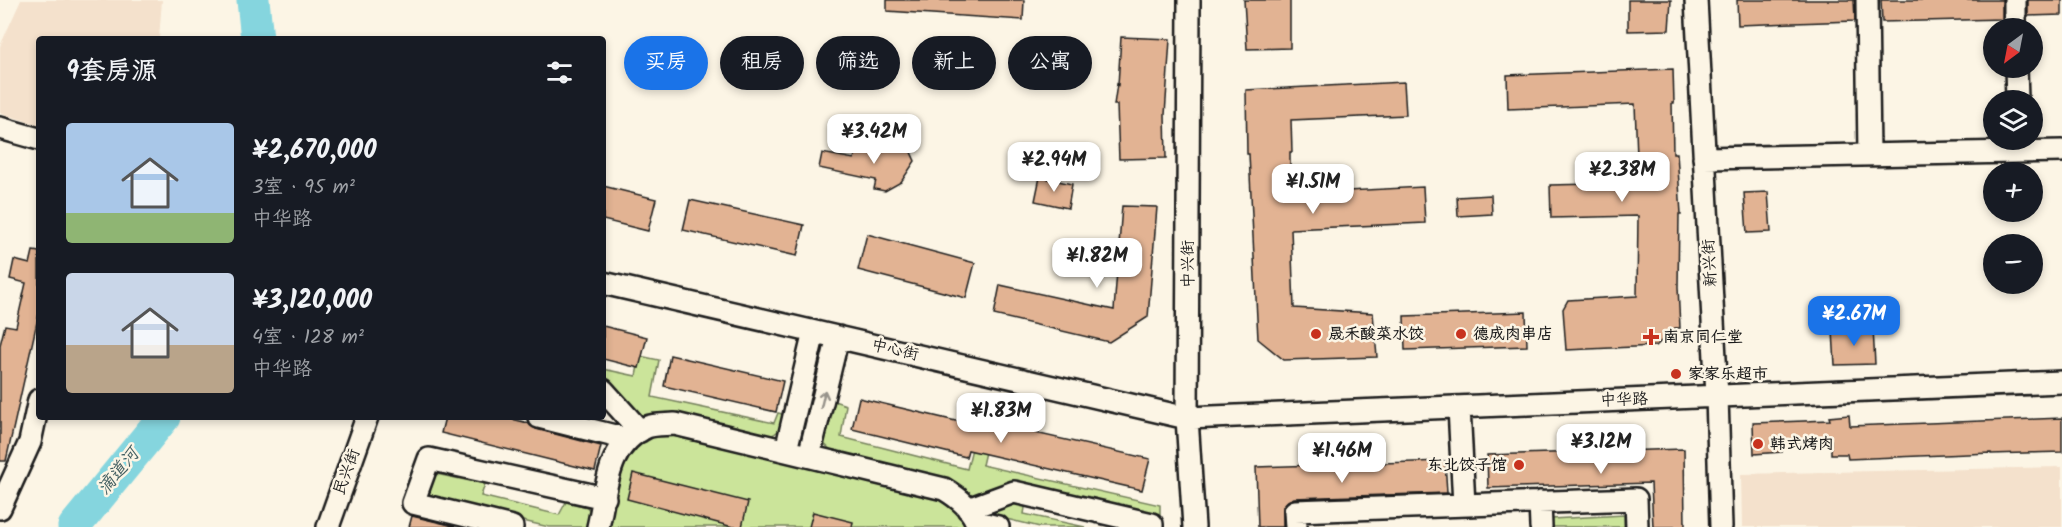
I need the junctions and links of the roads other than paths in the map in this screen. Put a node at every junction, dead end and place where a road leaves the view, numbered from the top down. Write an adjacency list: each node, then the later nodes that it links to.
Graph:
1 (1189, 0): 21 (street, 中兴街)
2 (1696, 0): 12 (street, 新兴街)
3 (1867, 0): 11 (street)
4 (2015, 0): 5 (street)
5 (2015, 18)
6 (0, 128): 7 (street)
7 (36, 138)
8 (1983, 148): 11 (street)
9 (2043, 149): 10 (street)
10 (2062, 151)
11 (1869, 154): 12 (street)
12 (1704, 158): 18 (street, 新兴街)
13 (606, 284): 14 (street, 中心街)
14 (814, 332): 15 (street, 中心街); 25 (street)
15 (838, 337): 21 (street, 中心街); 26 (street, one-way to 15)
16 (2062, 382): 18 (street, 中华路)
17 (606, 394): 24 (street)
18 (1717, 396): 19 (street, 中华路); 42 (street, 新兴街)
19 (1458, 407): 21 (street, 中华路); 29 (street)
20 (36, 414): 30 (street)
21 (1187, 418): 38 (street, 中兴街)
22 (366, 420): 33 (street, 民兴街)
23 (555, 420): 24 (street)
24 (633, 435): 25 (street); 27 (street)
25 (786, 450): 26 (street)
26 (809, 456): 32 (street)
27 (605, 498): 34 (street); 35 (street)
28 (1540, 502): 29 (street); 40 (street); 41 (street)
29 (1464, 505): 31 (street)
30 (0, 508)
31 (1387, 517): 39 (street)
32 (974, 519): 36 (street); 37 (street)
33 (328, 527)
34 (512, 527)
35 (598, 527)
36 (998, 527)
37 (1152, 527)
38 (1194, 527)
39 (1296, 527)
40 (1541, 527)
41 (1637, 527)
42 (1720, 527)

